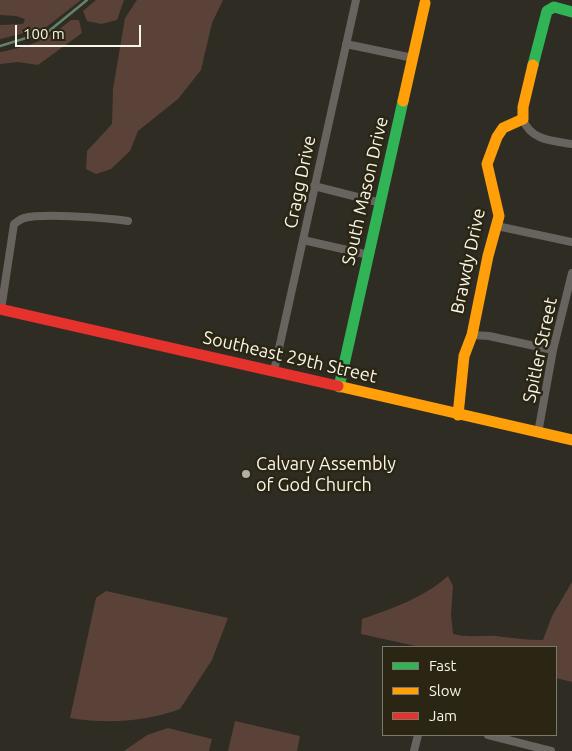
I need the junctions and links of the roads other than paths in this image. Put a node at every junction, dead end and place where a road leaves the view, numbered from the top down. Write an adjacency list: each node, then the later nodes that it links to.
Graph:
1 (356, 0): 4 (street, Cragg Drive)
2 (425, 3): 5 (street, South Mason Drive)
3 (572, 12): 6 (street)
4 (346, 44): 5 (street); 8 (street, Cragg Drive)
5 (413, 58): 9 (street, South Mason Drive)
6 (523, 119): 7 (street); 11 (street, Brawdy Drive)
7 (572, 144)
8 (314, 186): 9 (street); 12 (street, Cragg Drive)
9 (381, 203): 14 (street, South Mason Drive)
10 (128, 222): 16 (street)
11 (497, 226): 13 (street); 17 (street, Brawdy Drive)
12 (303, 240): 14 (street); 19 (street, Cragg Drive)
13 (572, 242)
14 (369, 255): 20 (street, South Mason Drive)
15 (572, 273): 18 (street, Spitler Street)
16 (1, 310): 19 (street, Southeast 29th Street)
17 (472, 335): 18 (street); 21 (street, Brawdy Drive)
18 (553, 350): 22 (street, Spitler Street)
19 (274, 371): 20 (street, Southeast 29th Street)
20 (339, 386): 21 (street, Southeast 29th Street)
21 (458, 415): 22 (street, Southeast 29th Street)
22 (538, 433): 23 (street, Southeast 29th Street)
23 (572, 440)
24 (418, 736): 26 (street)
25 (492, 736): 27 (street)
26 (414, 751)
27 (552, 751)

